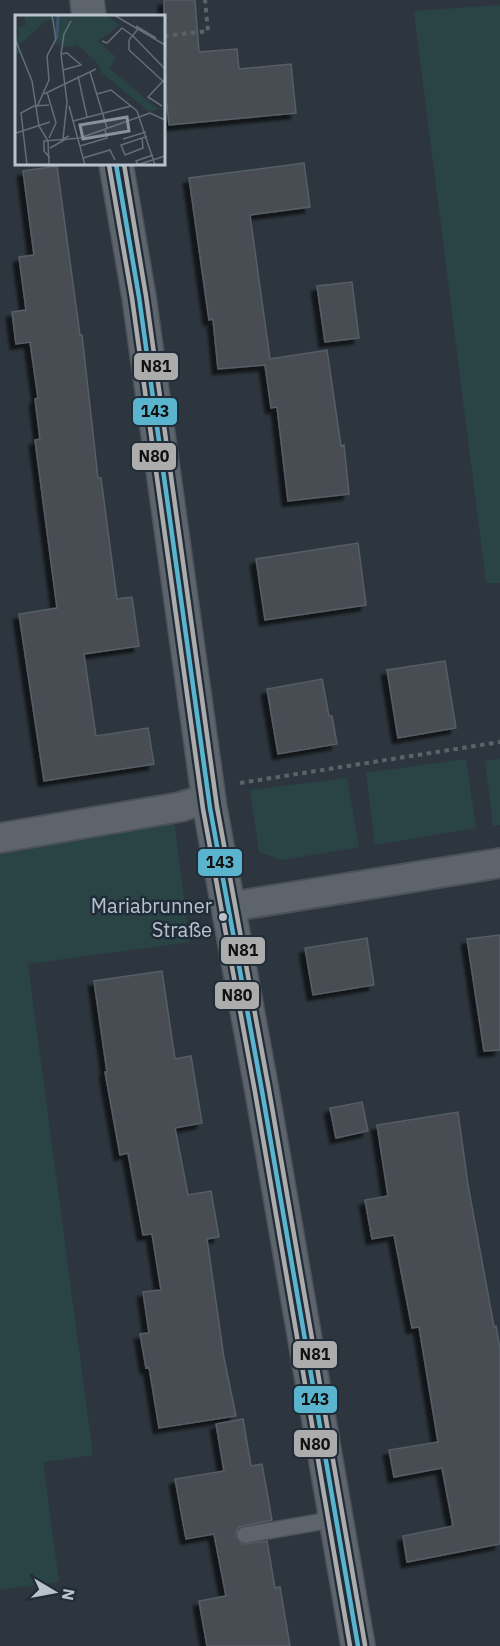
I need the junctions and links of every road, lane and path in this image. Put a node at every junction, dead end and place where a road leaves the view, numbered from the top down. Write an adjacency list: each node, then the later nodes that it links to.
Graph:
1 (87, 0): 3 (street)
2 (205, 0): 4 (path)
3 (90, 15)
4 (165, 36)
5 (116, 165): 7 (street)
6 (500, 742): 7 (path)
7 (222, 791): 8 (street); 10 (street)
8 (0, 838)
9 (500, 863): 10 (street)
10 (229, 907): 11 (street)
11 (336, 1520): 12 (lane); 13 (street)
12 (245, 1535)
13 (358, 1646)

